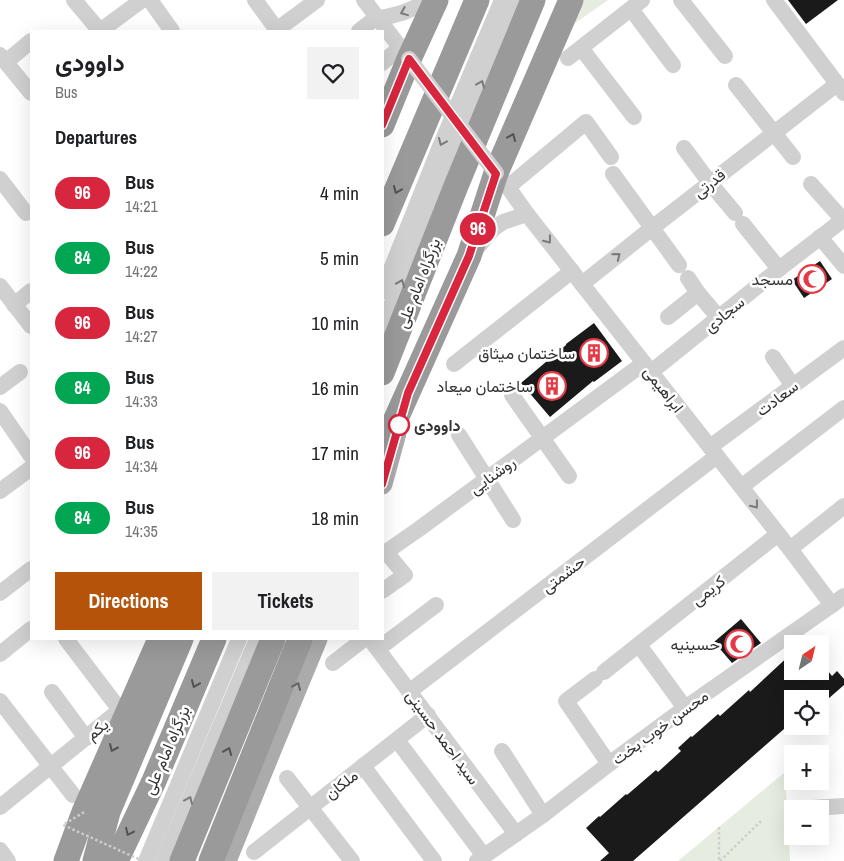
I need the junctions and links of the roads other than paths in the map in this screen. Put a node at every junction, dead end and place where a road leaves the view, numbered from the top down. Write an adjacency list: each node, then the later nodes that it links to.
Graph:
1 (74, 0): 18 (street)
2 (142, 0): 19 (street)
3 (150, 0): 20 (street)
4 (255, 0): 21 (street)
5 (317, 0): 22 (street)
6 (364, 0): 17 (street)
7 (428, 0): 17 (street, one-way to 17)
8 (436, 0): 26 (highway)
9 (477, 0): 48 (highway, one-way to 48)
10 (502, 0): 57 (street, one-way to 57)
11 (518, 0): 63 (street, one-way to 11)
12 (533, 0): 68 (highway, بزرگراه امام علی)
13 (571, 0): 42 (highway, one-way to 13)
14 (681, 0): 27 (street)
15 (774, 0): 33 (street)
16 (636, 4): 25 (street); 31 (street)
17 (377, 17): 23 (street); 26 (street)
18 (99, 30)
19 (101, 30)
20 (171, 30)
21 (275, 30)
22 (277, 30)
23 (361, 30)
24 (30, 42): 29 (street)
25 (581, 48): 28 (street); 35 (street)
26 (405, 54): 30 (street); 36 (highway); 42 (street, ابراهیمی, bridge)
27 (724, 56)
28 (568, 58)
29 (2, 59): 34 (street)
30 (384, 62)
31 (672, 64)
32 (736, 85): 37 (street)
33 (841, 89): 37 (street, قدرتی)
34 (30, 92)
35 (634, 117)
36 (384, 119)
37 (774, 132): 40 (street); 44 (street, قدرتی)
38 (684, 148): 44 (street)
39 (611, 157): 42 (street)
40 (793, 157)
41 (613, 174): 50 (street)
42 (502, 180): 47 (street, ابراهیمی); 52 (highway)
43 (1, 183): 46 (street)
44 (710, 183): 50 (street, قدرتی); 54 (street)
45 (811, 184): 49 (street)
46 (26, 213)
47 (527, 214): 52 (street); 55 (street, ابراهیمی, one-way to 55)
48 (384, 219)
49 (843, 220): 51 (street, سجادی)
50 (652, 228): 55 (street, قدرتی, one-way to 50); 59 (street)
51 (820, 237): 53 (street); 54 (street, سجادی)
52 (469, 256): 73 (highway)
53 (844, 266)
54 (779, 270): 62 (street, سجادی)
55 (577, 278): 67 (street, قدرتی); 69 (street, ابراهیمی)
56 (0, 286): 60 (street)
57 (384, 287)
58 (30, 292): 60 (street)
59 (698, 293): 61 (street); 62 (street)
60 (14, 305): 64 (street)
61 (668, 317)
62 (719, 318): 69 (street, سجادی)
63 (384, 323)
64 (30, 325)
65 (844, 348): 71 (street, سعادت)
66 (773, 357): 71 (street)
67 (454, 364)
68 (384, 368)
69 (648, 368): 78 (street, روشنایی); 80 (street, ابراهیمی)
70 (20, 372): 72 (street)
71 (793, 386): 80 (street, سعادت)
72 (0, 387)
73 (408, 393): 79 (highway); 84 (main road)
74 (512, 395): 78 (street)
75 (844, 408): 86 (street)
76 (0, 411): 81 (street)
77 (459, 435): 85 (street)
78 (542, 438): 83 (street); 85 (street, روشنایی)
79 (384, 446)
80 (714, 452): 86 (street, ابراهیمی); 113 (street, حشمتی)
81 (30, 455)
82 (30, 469): 87 (street)
83 (569, 476)
84 (384, 477)
85 (487, 478): 89 (street); 93 (street, روشنایی)
86 (741, 486): 90 (street, ابراهیمی, one-way to 90)
87 (0, 491)
88 (844, 506): 91 (street)
89 (513, 520)
90 (778, 534): 91 (street, ابراهیمی); 110 (street, کریمی)
91 (790, 549): 95 (street, ابراهیمی)
92 (30, 570): 94 (street)
93 (384, 590)
94 (0, 593)
95 (838, 600): 116 (street, محسن خوب بخت)
96 (436, 604): 98 (street)
97 (30, 630): 111 (street)
98 (384, 638)
99 (67, 640): 118 (street, یکم)
100 (160, 640): 125 (highway, one-way to 125)
101 (181, 640): 137 (highway)
102 (214, 640): 138 (highway, بزرگراه امام علی, one-way to 138)
103 (239, 640): 139 (street)
104 (257, 640): 140 (street, one-way to 104)
105 (273, 640): 141 (highway, one-way to 105)
106 (300, 640): 142 (highway)
107 (317, 640): 143 (main road, one-way to 107)
108 (363, 640): 112 (street)
109 (374, 644): 113 (street, سید احمد حسینی)
110 (638, 645): 116 (street); 121 (street, کریمی)
111 (0, 654)
112 (333, 663)
113 (410, 691): 117 (street, سید احمد حسینی)
114 (52, 692): 118 (street)
115 (0, 701): 122 (street)
116 (685, 708): 121 (street, محسن خوب بخت)
117 (428, 715): 119 (street, ملکان); 131 (street, سید احمد حسینی)
118 (86, 738): 122 (street, یکم)
119 (397, 740): 123 (street, ملکان); 134 (street)
120 (502, 751): 130 (street)
121 (609, 764): 130 (street, محسن خوب بخت)
122 (51, 766): 125 (street); 127 (street, یکم)
123 (363, 766): 129 (street, ملکان); 145 (street)
124 (287, 778): 129 (street)
125 (79, 804): 136 (highway)
126 (844, 806): 128 (street)
127 (0, 807)
128 (829, 807)
129 (310, 808): 133 (street, ملکان); 144 (street)
130 (543, 815): 131 (street, محسن خوب بخت)
131 (516, 834): 134 (street, محسن خوب بخت)
132 (0, 850): 135 (street)
133 (254, 852)
134 (481, 859)
135 (8, 861)
136 (66, 861)
137 (95, 861)
138 (116, 861)
139 (144, 861)
140 (163, 861)
141 (182, 861)
142 (211, 861)
143 (226, 861)
144 (352, 861)
145 (434, 861)

